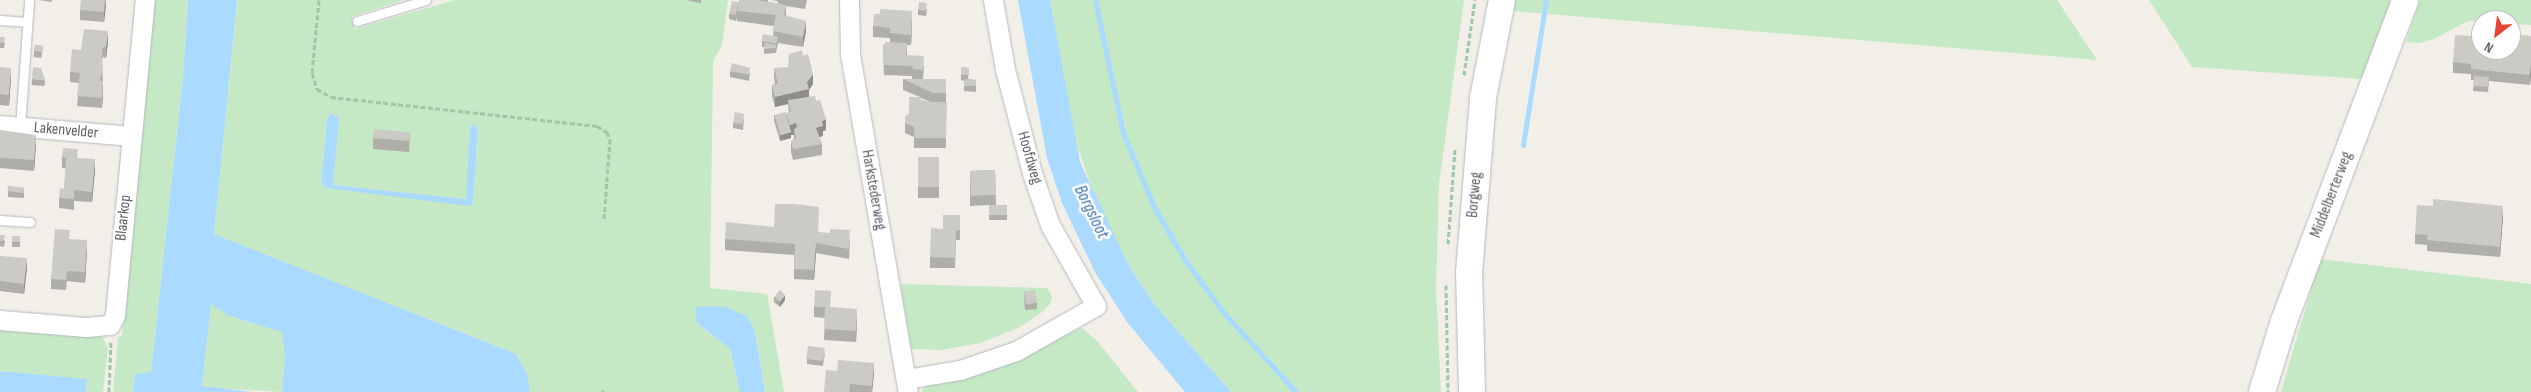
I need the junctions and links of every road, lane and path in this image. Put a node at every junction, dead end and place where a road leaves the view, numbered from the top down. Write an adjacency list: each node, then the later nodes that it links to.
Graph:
1 (29, 0): 11 (lane)
2 (145, 0): 14 (street, Blaarkop)
3 (319, 0): 16 (path)
4 (426, 0): 10 (lane)
5 (849, 0): 21 (street, Harkstederweg)
6 (993, 0): 18 (street, Hoofdweg)
7 (1502, 0): 23 (street, Borgweg)
8 (2405, 0): 24 (street, Middelberterweg)
9 (0, 20): 11 (lane)
10 (357, 21)
11 (27, 22): 13 (lane)
12 (0, 125): 13 (street, Lakenvelder)
13 (20, 127): 14 (street, Lakenvelder)
14 (132, 136): 20 (street, Blaarkop)
15 (0, 220): 17 (lane)
16 (604, 221)
17 (30, 222)
18 (1096, 306): 21 (street, Harkstederweg)
19 (0, 320): 20 (street)
20 (110, 325): 22 (path)
21 (907, 386)
22 (109, 392)
23 (1472, 392)
24 (2262, 392)

